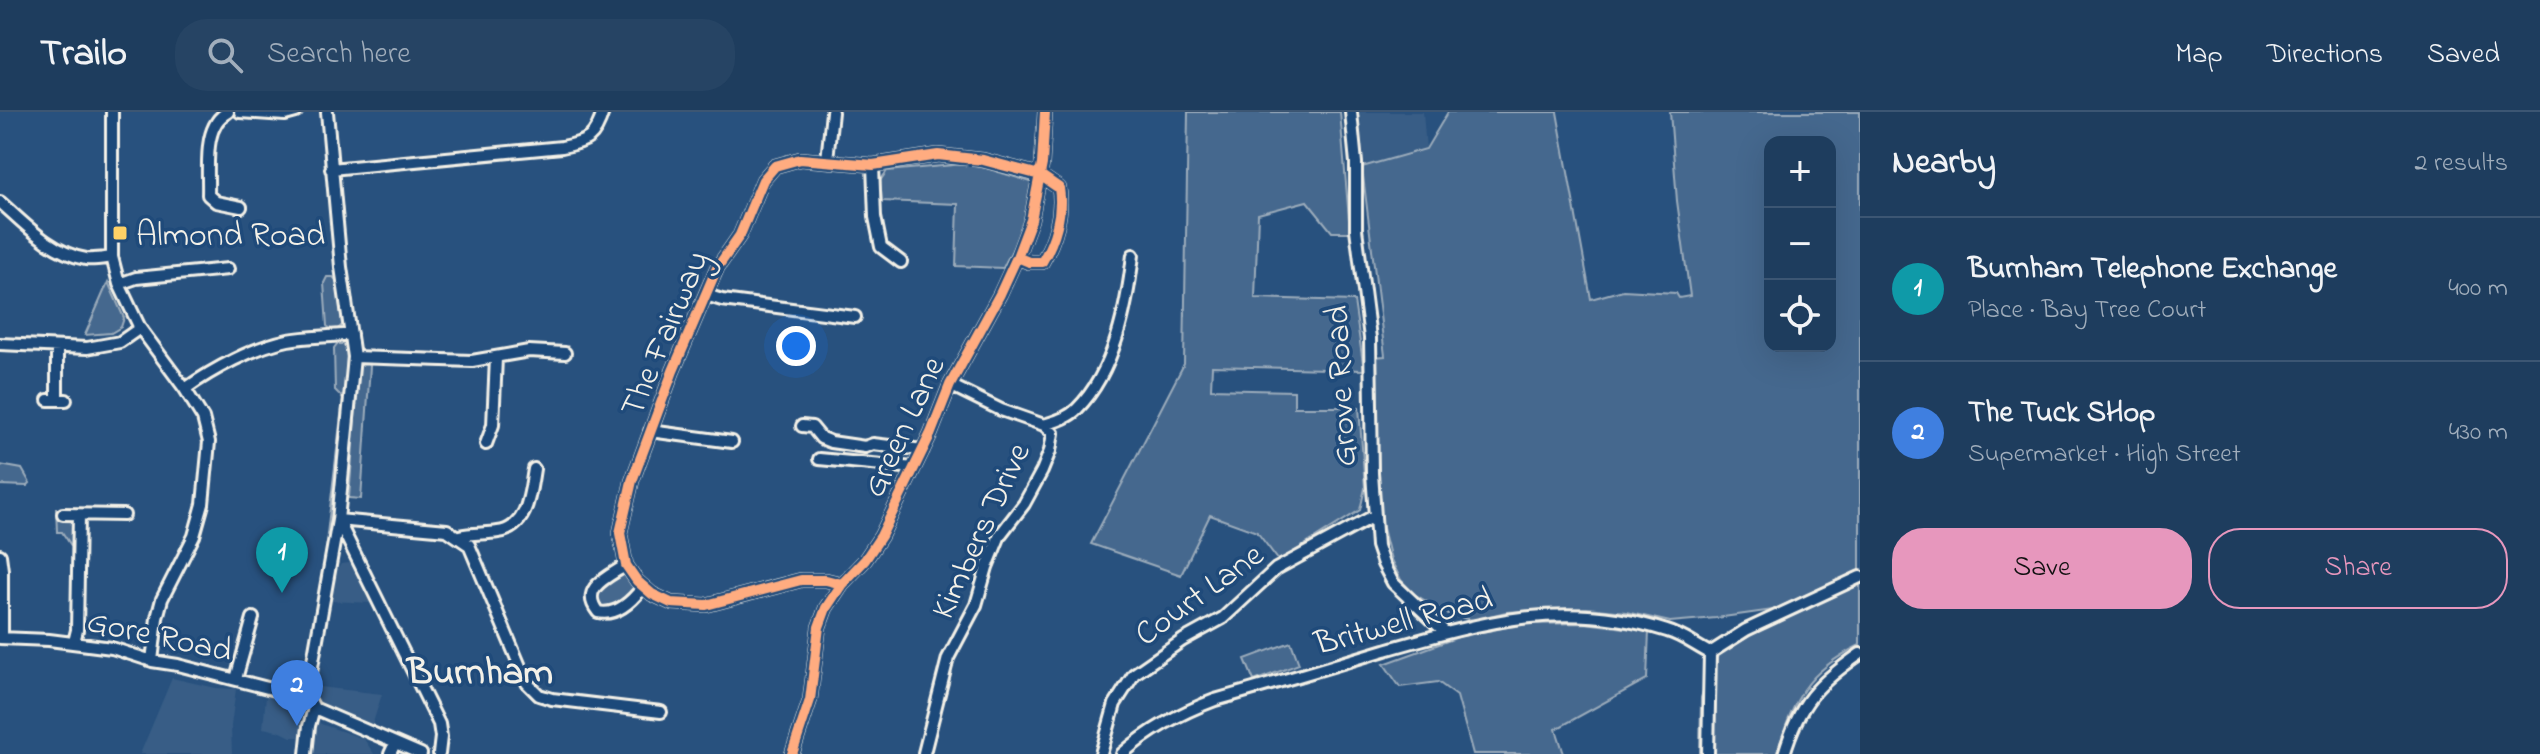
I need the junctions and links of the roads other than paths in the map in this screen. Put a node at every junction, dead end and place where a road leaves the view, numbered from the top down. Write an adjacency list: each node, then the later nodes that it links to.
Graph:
1 (112, 112): 17 (street)
2 (228, 112): 15 (street)
3 (240, 112): 4 (street)
4 (296, 112)
5 (327, 112): 12 (street)
6 (603, 112): 12 (street)
7 (832, 112): 10 (street)
8 (1045, 112): 13 (street, Green Lane)
9 (1351, 112): 46 (street, Grove Road)
10 (827, 160): 11 (street, The Fairway); 22 (street, The Fairway)
11 (873, 165): 13 (street, The Fairway); 19 (street)
12 (331, 169): 25 (street)
13 (1040, 175): 18 (street, Green Lane); 18 (street)
14 (0, 202): 17 (street)
15 (241, 207)
16 (1133, 255): 34 (street, Kimbers Drive)
17 (112, 257): 21 (street)
18 (1017, 257): 31 (street, Green Lane)
19 (901, 262)
20 (228, 269): 21 (street)
21 (119, 284): 24 (street)
22 (706, 295): 23 (street, The Fairway); 36 (street, The Fairway)
23 (855, 317)
24 (140, 328): 27 (street); 32 (street)
25 (351, 334): 29 (street); 32 (street)
26 (0, 344): 27 (street)
27 (57, 347): 33 (street)
28 (565, 353): 30 (street)
29 (354, 357): 30 (street); 47 (street)
30 (496, 358): 38 (street)
31 (950, 385): 34 (street, Kimbers Drive); 39 (street, Green Lane)
32 (185, 389): 62 (street)
33 (57, 400)
34 (1044, 425): 68 (street, Kimbers Drive)
35 (802, 426): 39 (street)
36 (650, 431): 37 (street, The Fairway); 52 (street, The Fairway)
37 (732, 442)
38 (486, 444)
39 (923, 450): 41 (street, Green Lane)
40 (819, 459): 41 (street)
41 (914, 468): 54 (street, Green Lane)
42 (534, 469): 48 (street)
43 (63, 514): 44 (street)
44 (79, 515): 45 (street); 59 (street)
45 (124, 515)
46 (1374, 516): 57 (street, Grove Road); 74 (street, Court Lane)
47 (338, 520): 48 (street); 49 (street); 50 (street)
48 (459, 536): 66 (street)
49 (334, 546): 50 (street); 64 (street)
50 (351, 548): 72 (street)
51 (0, 555): 58 (street)
52 (626, 565): 55 (street, The Fairway); 55 (street)
53 (1860, 577): 60 (street)
54 (842, 584): 55 (street); 73 (street, Green Lane)
55 (642, 588)
56 (248, 623): 63 (street)
57 (1445, 632): 60 (street, Britwell Road); 75 (street, Britwell Road)
58 (1, 638): 59 (street, Gore Road)
59 (74, 642): 62 (street, Gore Road)
60 (1710, 653): 76 (street)
61 (1860, 654): 77 (street)
62 (152, 661): 63 (street, Gore Road)
63 (236, 679): 64 (street, Gore Road)
64 (307, 695): 65 (street)
65 (314, 708): 67 (street); 69 (street)
66 (661, 712)
67 (395, 743): 70 (street); 71 (street)
68 (924, 753)
69 (306, 754)
70 (390, 754)
71 (421, 754)
72 (439, 754)
73 (792, 754)
74 (1101, 754)
75 (1122, 754)
76 (1708, 754)
77 (1784, 754)

